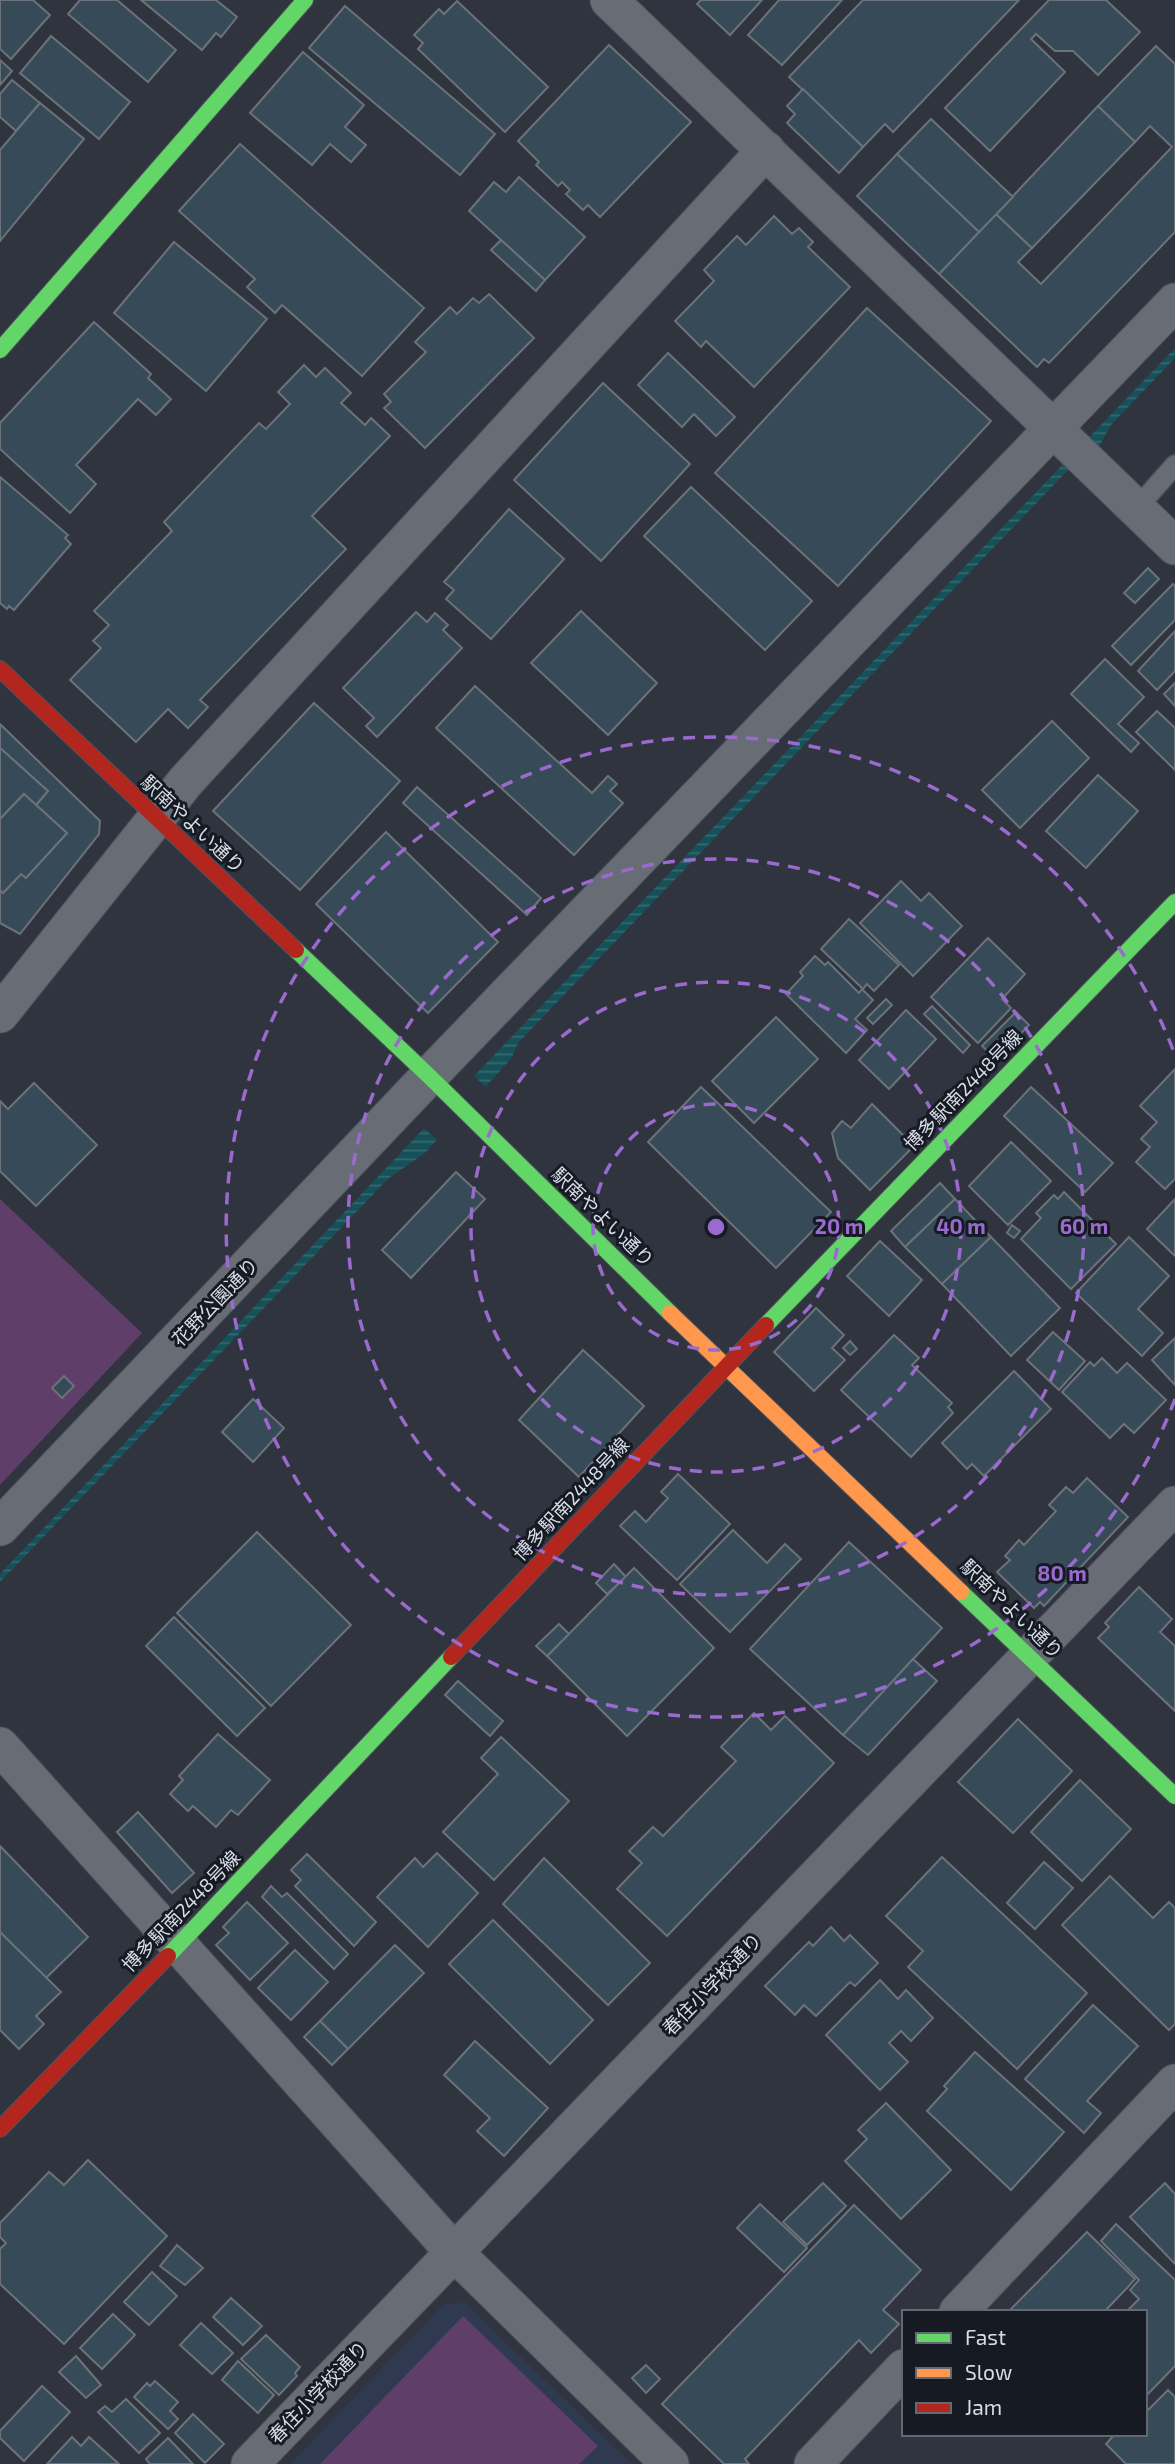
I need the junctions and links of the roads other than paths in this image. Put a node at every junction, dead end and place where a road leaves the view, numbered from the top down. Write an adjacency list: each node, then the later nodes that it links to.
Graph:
1 (304, 0): 5 (street)
2 (609, 0): 3 (street)
3 (766, 150): 6 (street); 11 (street)
4 (1175, 302): 6 (street, 花野公園通り)
5 (0, 350)
6 (1054, 429): 8 (street); 14 (street, 花野公園通り)
7 (1175, 465): 8 (lane)
8 (1136, 509): 9 (street)
9 (1175, 546)
10 (0, 669): 11 (street, 駅南やよい通り)
11 (156, 818): 13 (street); 14 (street, 駅南やよい通り)
12 (1175, 902): 15 (street, 博多駅南2448号線)
13 (0, 1014)
14 (429, 1076): 15 (street, 駅南やよい通り); 17 (street, 花野公園通り)
15 (725, 1367): 18 (street, 駅南やよい通り); 21 (street, 博多駅南2448号線)
16 (1175, 1504): 18 (street, 春住小学校通り)
17 (0, 1527)
18 (1030, 1655): 20 (street, 駅南やよい通り); 24 (street, 春住小学校通り)
19 (0, 1746): 21 (street)
20 (1175, 1796)
21 (178, 1946): 23 (street, 博多駅南2448号線); 24 (street)
22 (1175, 2083): 25 (street)
23 (0, 2129)
24 (453, 2251): 27 (street, 春住小学校通り); 28 (street)
25 (960, 2310)
26 (902, 2370): 29 (street)
27 (250, 2464)
28 (670, 2464)
29 (813, 2464)

